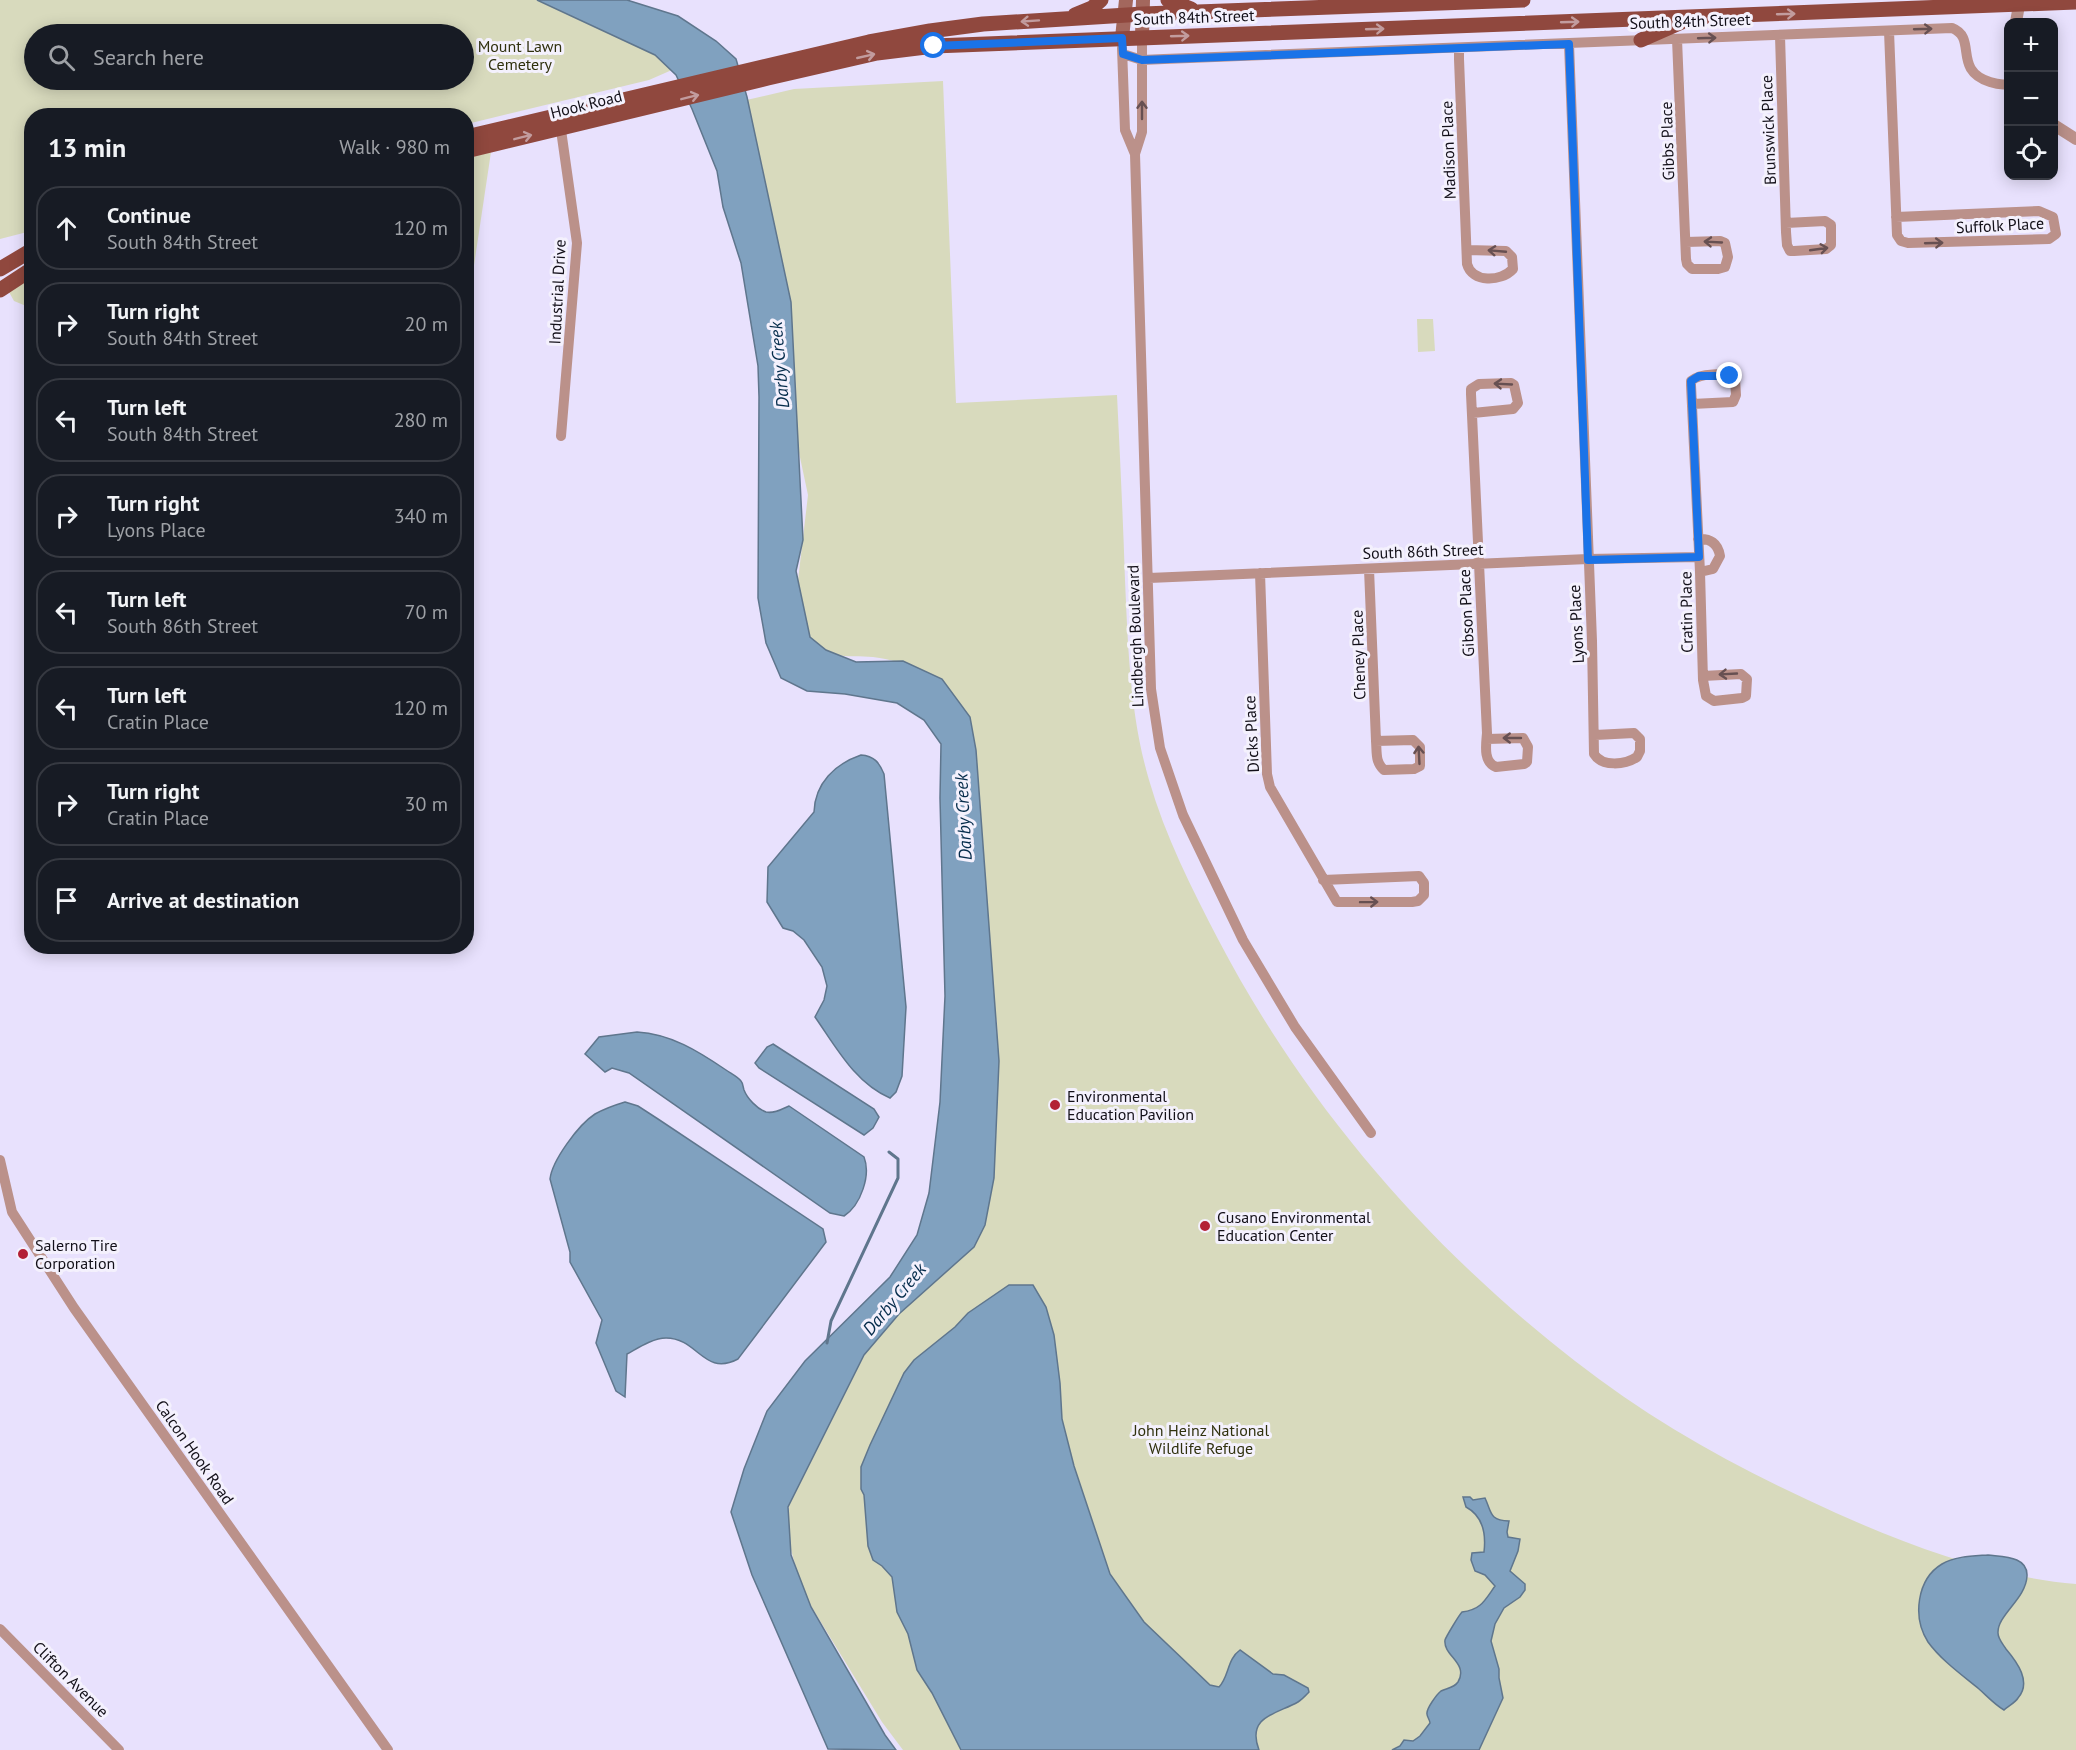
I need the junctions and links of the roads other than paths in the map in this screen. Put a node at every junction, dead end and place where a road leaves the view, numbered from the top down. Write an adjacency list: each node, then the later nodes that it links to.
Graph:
1 (1101, 0): 14 (main road)
2 (1126, 0): 11 (main road, Lindbergh Boulevard)
3 (1168, 0): 10 (main road)
4 (1421, 0): 8 (main road)
5 (1523, 0): 8 (main road, South 84th Street)
6 (2020, 2): 7 (main road, South 84th Street); 12 (main road, South 84th Street, one-way to 6); 13 (street)
7 (2076, 2)
8 (1404, 5): 10 (main road, South 84th Street)
9 (1143, 7): 10 (main road, South 84th Street); 11 (main road, South 84th Street); 17 (main road, Lindbergh Boulevard)
10 (1199, 13)
11 (1125, 16): 14 (main road, South 84th Street); 18 (main road, Lindbergh Boulevard)
12 (1691, 18): 17 (main road, South 84th Street, one-way to 12); 20 (main road)
13 (2017, 18)
14 (1065, 19): 25 (main road, South 84th Street, one-way to 25)
15 (1889, 31): 16 (street, South 84th Street); 27 (street, South 84th Street, one-way to 27); 34 (street, Suffolk Place)
16 (1780, 36): 19 (street, South 84th Street, one-way to 16); 35 (street, Brunswick Place)
17 (1142, 37): 18 (main road, South 84th Street); 24 (street, Lindbergh Boulevard)
18 (1122, 38): 23 (street, Lindbergh Boulevard); 25 (main road, South 84th Street, one-way to 18)
19 (1677, 39): 20 (street, South 84th Street); 36 (street, Gibbs Place)
20 (1641, 40): 21 (street, South 84th Street)
21 (1569, 44): 22 (street, South 84th Street); 47 (street, Lyons Place)
22 (1460, 48): 24 (street, South 84th Street); 37 (street, Madison Place)
23 (1123, 54): 24 (street, South 84th Street); 33 (street, Lindbergh Boulevard)
24 (1142, 60): 33 (street, Lindbergh Boulevard, one-way to 24)
25 (766, 72): 26 (main road, South 84th Street)
26 (711, 85): 28 (main road, Hook Road)
27 (2004, 85)
28 (560, 122): 30 (main road, Hook Road); 32 (main road, Hook Road, one-way to 28); 44 (street, Industrial Drive)
29 (2056, 126): 31 (street)
30 (474, 135)
31 (2076, 139)
32 (474, 149)
33 (1135, 154): 52 (street, Lindbergh Boulevard)
34 (1896, 218): 34 (street, Suffolk Place, one-way to 34)
35 (1786, 223): 35 (street, Brunswick Place, one-way to 35)
36 (1686, 242)
37 (1467, 250)
38 (24, 254): 39 (main road)
39 (0, 268)
40 (24, 274): 41 (main road)
41 (0, 290)
42 (1692, 404): 42 (street, Cratin Place); 45 (street, Cratin Place)
43 (1473, 413): 43 (street, Gibson Place, one-way to 43); 48 (street, Gibson Place)
44 (561, 436)
45 (1698, 539): 46 (street, Cratin Place); 50 (street)
46 (1699, 557): 47 (street, South 86th Street); 50 (street, Cratin Place)
47 (1588, 560): 48 (street, South 86th Street); 54 (street, Lyons Place)
48 (1479, 564): 49 (street, South 86th Street); 55 (street, Gibson Place)
49 (1369, 568): 51 (street, South 86th Street); 56 (street, Cheney Place)
50 (1700, 572): 53 (street, Cratin Place)
51 (1260, 573): 52 (street, South 86th Street); 57 (street, Dicks Place)
52 (1149, 578): 58 (street, Lindbergh Boulevard)
53 (1703, 676)
54 (1595, 735): 54 (street, Lyons Place)
55 (1486, 739)
56 (1376, 741): 56 (street, Cheney Place, one-way to 56)
57 (1323, 880): 57 (street, Dicks Place, one-way to 57)
58 (1371, 1133)
59 (0, 1160): 62 (street, Calcon Hook Road)
60 (0, 1629): 61 (street, Clifton Avenue)
61 (119, 1750)
62 (388, 1750)

